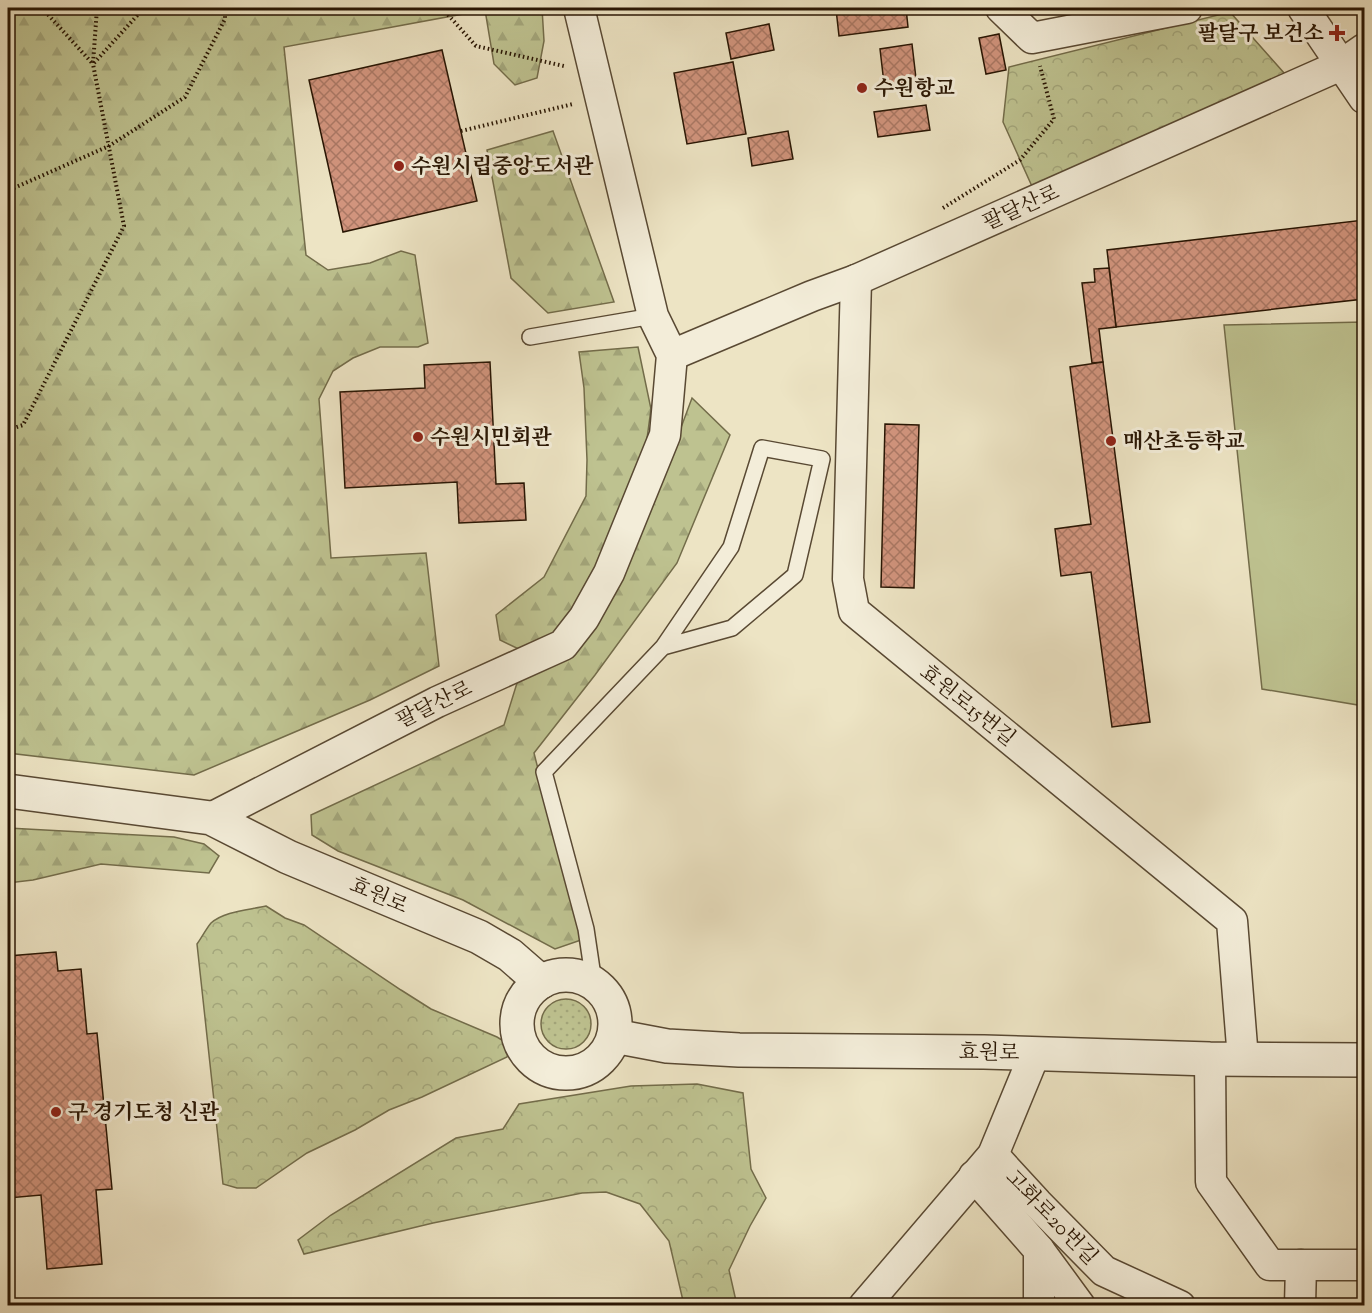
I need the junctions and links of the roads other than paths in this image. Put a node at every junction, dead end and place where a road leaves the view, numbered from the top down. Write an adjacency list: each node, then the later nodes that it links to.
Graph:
1 (1001, 8): 2 (street)
2 (1187, 8)
3 (1304, 8): 5 (street)
4 (581, 9): 8 (street)
5 (1353, 57): 6 (street); 7 (street, 팔달산로)
6 (1365, 98)
7 (856, 280): 10 (street, 팔달산로); 19 (street, 효원로15번길)
8 (653, 316): 9 (lane); 10 (street)
9 (530, 337)
10 (672, 356): 13 (street, 팔달산로)
11 (663, 647): 11 (lane); 15 (lane)
12 (8, 791): 13 (street)
13 (211, 818): 14 (street, 효원로)
14 (541, 982): 15 (street); 16 (street)
15 (594, 983): 16 (street)
16 (614, 1036): 17 (street, 효원로)
17 (1035, 1053): 18 (street, 효원로); 21 (street)
18 (1210, 1059): 19 (street, 효원로); 23 (street)
19 (1243, 1059): 20 (street, 효원로)
20 (1365, 1060)
21 (983, 1165): 22 (street, 고화로20번길); 25 (street); 28 (street, 고화로20번길)
22 (1039, 1250): 26 (street); 27 (street, 고화로20번길)
23 (1301, 1265): 24 (street); 29 (street)
24 (1365, 1265)
25 (864, 1305)
26 (1039, 1305)
27 (1080, 1305)
28 (1180, 1305)
29 (1300, 1305)

